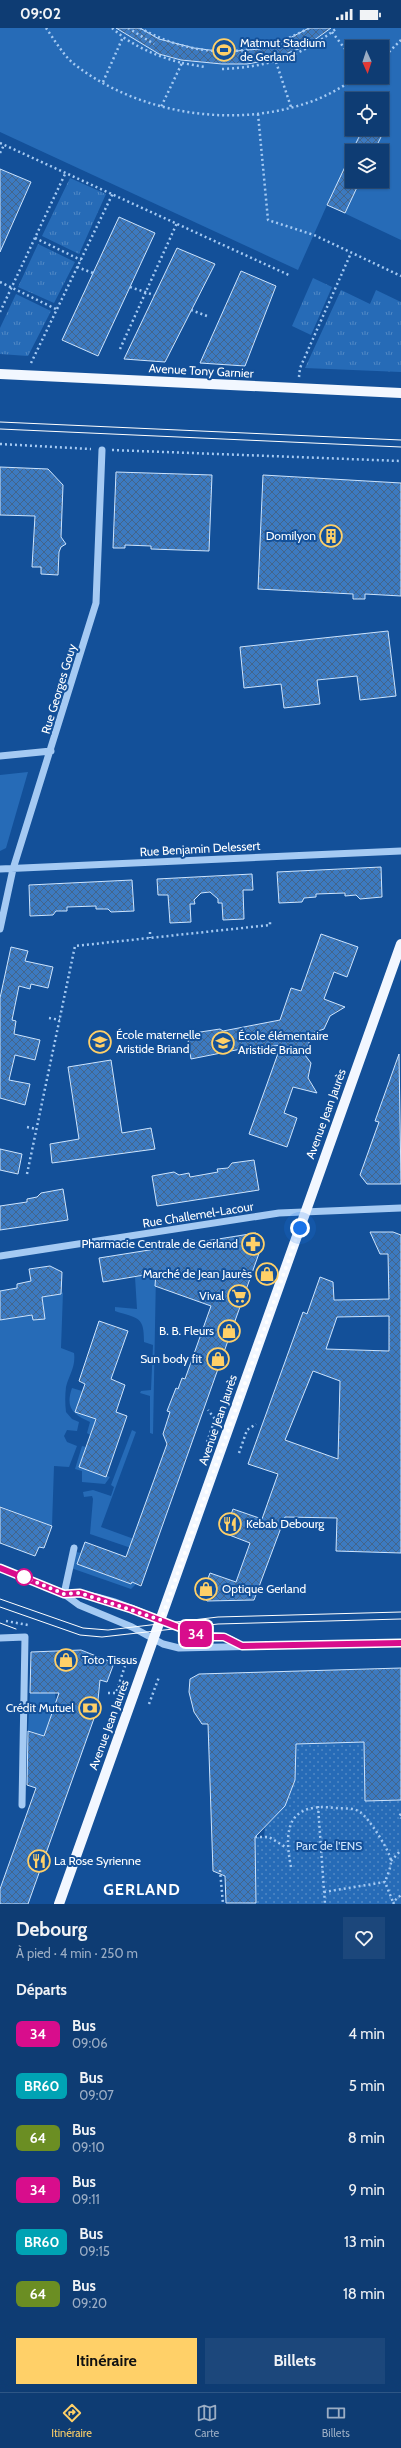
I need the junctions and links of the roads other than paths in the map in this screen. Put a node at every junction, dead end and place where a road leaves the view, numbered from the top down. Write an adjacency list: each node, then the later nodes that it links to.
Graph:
1 (0, 374): 2 (main road, Avenue Tony Garnier)
2 (401, 393)
3 (102, 450): 4 (street, Rue Georges Gouy)
4 (51, 751): 5 (street); 8 (street, Rue Georges Gouy)
5 (0, 756)
6 (401, 851): 8 (street, Rue Benjamin Delessert)
7 (0, 869): 8 (street, Rue Benjamin Delessert)
8 (14, 869): 9 (street, Rue Georges Gouy)
9 (0, 929)
10 (401, 944): 12 (main road, Avenue Jean Jaurès)
11 (401, 1208): 12 (street, Rue Challemel-Lacour)
12 (306, 1212): 13 (street, Rue Challemel-Lacour); 17 (main road, Avenue Jean Jaurès)
13 (0, 1256)
14 (74, 1548): 16 (street)
15 (0, 1568): 16 (street)
16 (64, 1594): 17 (street); 19 (street)
17 (161, 1620): 19 (main road, Avenue Jean Jaurès); 21 (street)
18 (0, 1638): 22 (street)
19 (154, 1639): 21 (street); 23 (main road, Avenue Jean Jaurès)
20 (401, 1643): 21 (street)
21 (242, 1646)
22 (22, 1805)
23 (59, 1904)

